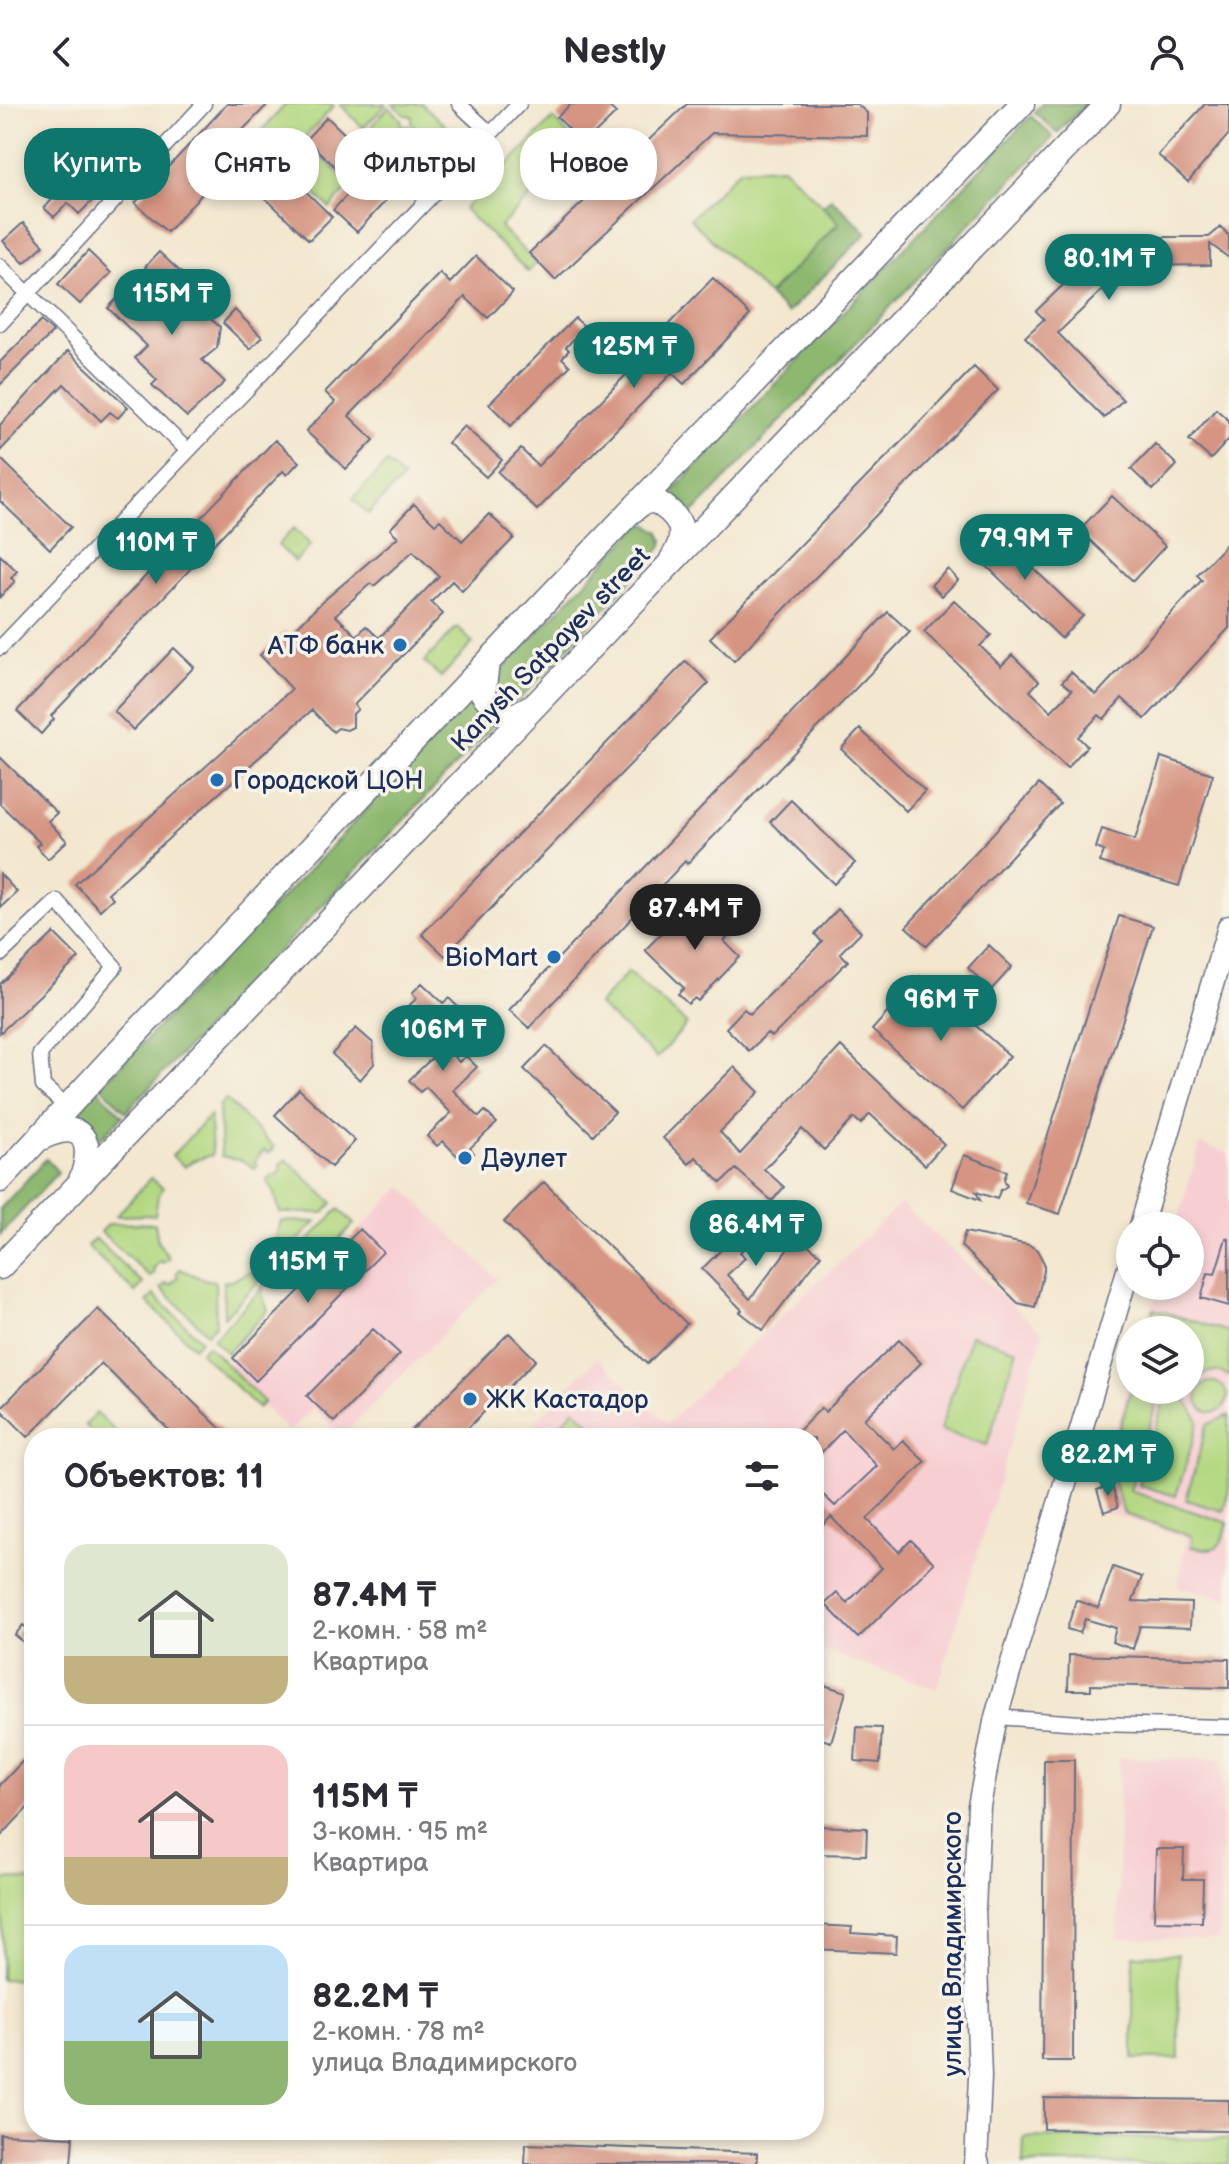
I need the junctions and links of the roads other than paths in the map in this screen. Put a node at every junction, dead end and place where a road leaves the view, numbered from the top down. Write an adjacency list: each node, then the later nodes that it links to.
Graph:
1 (204, 104): 10 (street)
2 (459, 104): 6 (street)
3 (519, 104): 7 (street)
4 (1022, 104): 13 (main road, Kanysh Satpayev street)
5 (1108, 104): 14 (main road, Kanysh Satpayev street)
6 (485, 128)
7 (497, 128)
8 (428, 200): 12 (street)
9 (0, 266): 10 (street)
10 (30, 293): 11 (street); 12 (street)
11 (0, 324)
12 (188, 451): 15 (street)
13 (630, 512): 14 (main road); 16 (main road, Kanysh Satpayev street)
14 (666, 568): 17 (main road, Kanysh Satpayev street)
15 (0, 648)
16 (487, 663): 17 (main road); 20 (main road, Kanysh Satpayev street)
17 (537, 704): 23 (main road, Kanysh Satpayev street)
18 (1229, 927): 24 (street)
19 (0, 955): 20 (street)
20 (67, 1107): 21 (main road, Kanysh Satpayev street)
21 (37, 1140): 22 (main road, Kanysh Satpayev street); 23 (main road)
22 (0, 1180)
23 (80, 1182): 25 (main road, Kanysh Satpayev street)
24 (1145, 1212)
25 (0, 1267)
26 (1119, 1300): 27 (street, улица Владимирского)
27 (996, 1717): 28 (street); 29 (street, улица Владимирского)
28 (1229, 1727)
29 (976, 2164)

